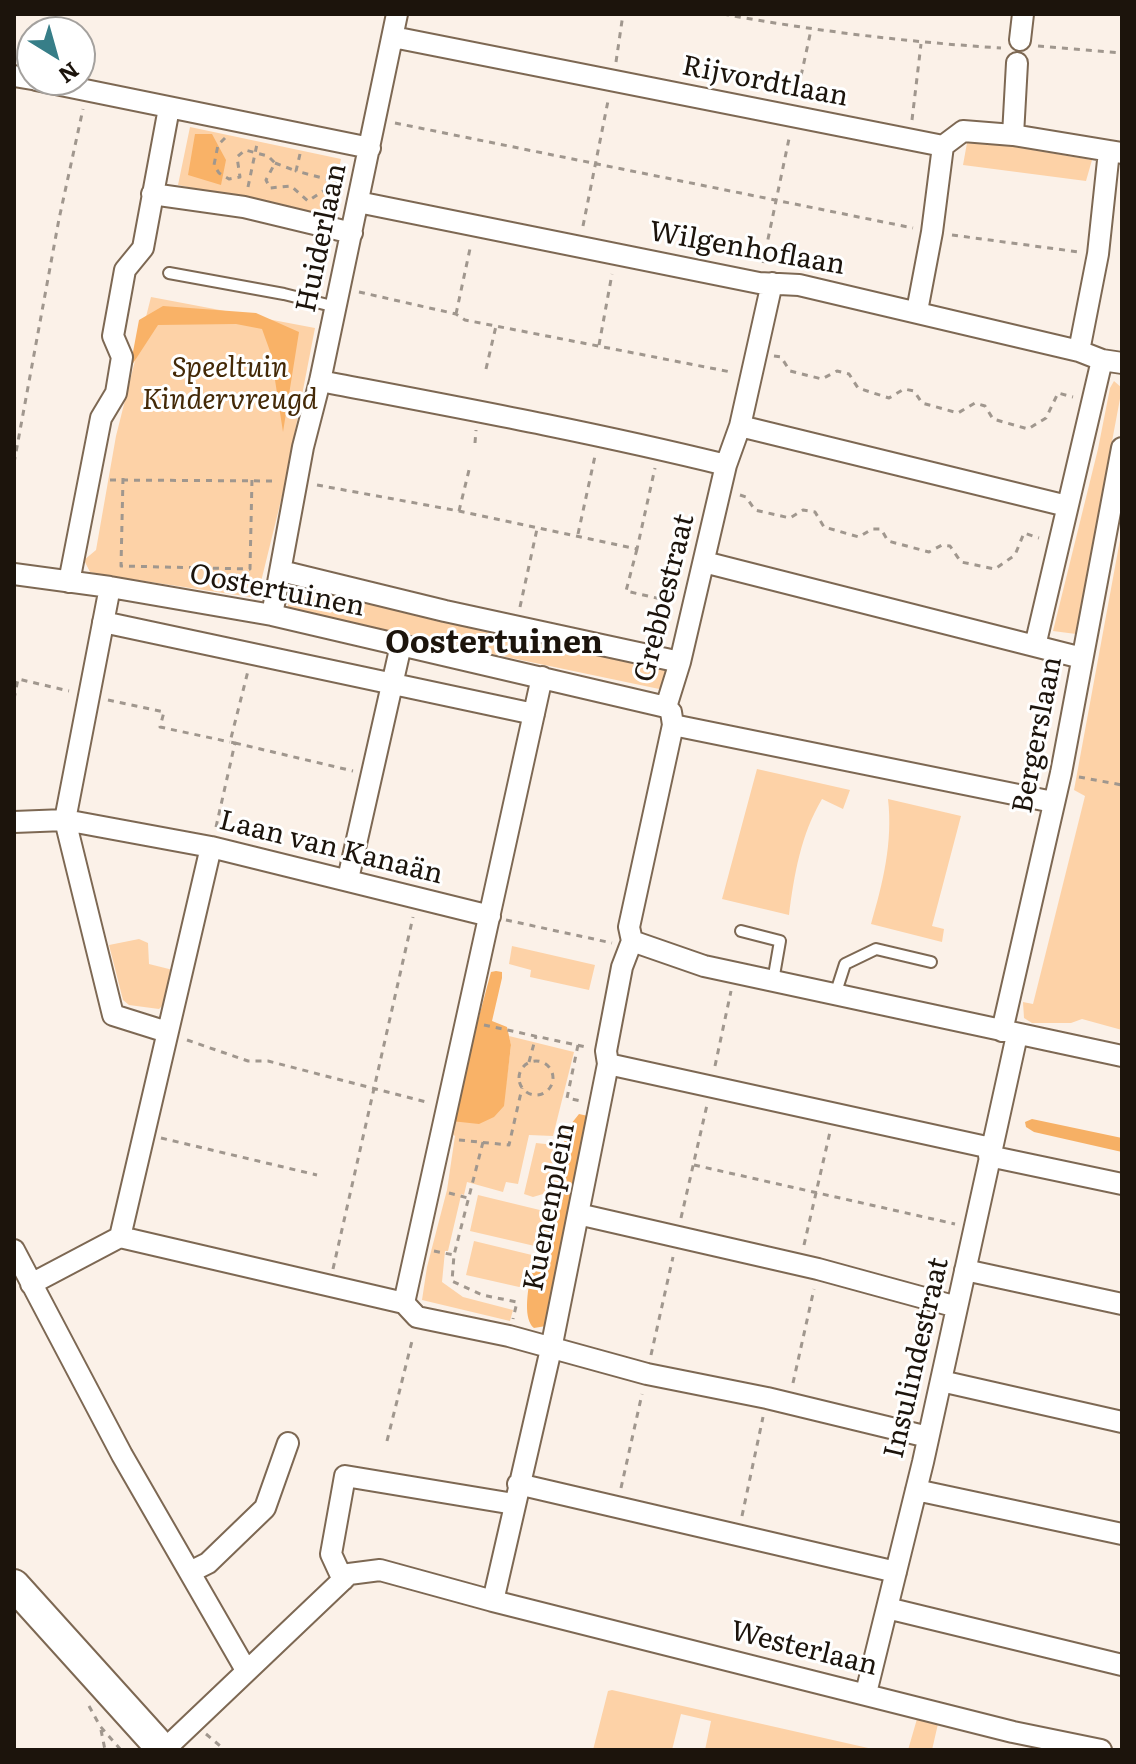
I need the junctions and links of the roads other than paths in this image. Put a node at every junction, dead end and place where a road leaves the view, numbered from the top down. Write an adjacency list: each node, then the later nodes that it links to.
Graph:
1 (397, 14): 3 (street, Huiderlaan)
2 (1023, 14): 6 (street)
3 (393, 37): 7 (street, Rijvordtlaan); 8 (street, Huiderlaan)
4 (96, 92): 5 (street)
5 (169, 108): 8 (street); 10 (street)
6 (1013, 135): 7 (street); 9 (street)
7 (943, 146): 16 (street)
8 (370, 148): 11 (street, Huiderlaan)
9 (1116, 152): 17 (street)
10 (152, 194): 12 (street); 27 (street)
11 (360, 194): 12 (street, Huiderlaan); 14 (street, Wilgenhoflaan)
12 (352, 233): 15 (street, Huiderlaan)
13 (169, 273): 15 (lane)
14 (765, 283): 16 (street, Wilgenhoflaan); 20 (street, Grebbestraat)
15 (338, 298): 19 (street, Huiderlaan)
16 (917, 311): 17 (street, Wilgenhoflaan)
17 (1079, 351): 18 (street, Wilgenhoflaan)
18 (1112, 362): 23 (street, Bergerslaan)
19 (320, 381): 22 (street); 25 (street, Huiderlaan)
20 (740, 426): 22 (street, Grebbestraat); 23 (street)
21 (1122, 448): 33 (street, Bergerslaan)
22 (726, 465): 24 (street, Grebbestraat)
23 (1067, 506): 32 (street, Bergerslaan)
24 (704, 562): 32 (street); 34 (street, Grebbestraat)
25 (281, 571): 29 (street, Huiderlaan); 34 (street, Oostertuinen)
26 (14, 574): 27 (street, Oostertuinen)
27 (69, 582): 28 (street, Oostertuinen)
28 (110, 587): 29 (street, Oostertuinen); 30 (street)
29 (272, 615): 31 (street, Oostertuinen)
30 (103, 622): 36 (street); 40 (street)
31 (401, 645): 35 (street, Oostertuinen); 36 (street)
32 (1035, 646): 33 (street)
33 (1082, 658): 39 (street, Bergerslaan)
34 (680, 662): 38 (street, Grebbestraat)
35 (542, 677): 37 (street); 38 (street, Oostertuinen)
36 (393, 684): 37 (street); 43 (street)
37 (534, 714): 44 (street)
38 (670, 716): 39 (street, Oostertuinen); 46 (street, Grebbestraat)
39 (1053, 802): 51 (street, Bergerslaan)
40 (65, 820): 41 (street, Laan van Kanaän); 42 (street, Laan van Kanaän); 50 (street)
41 (14, 822)
42 (211, 847): 43 (street, Laan van Kanaän); 50 (street)
43 (348, 879): 44 (street, Laan van Kanaän)
44 (490, 916): 63 (street)
45 (741, 931): 48 (lane)
46 (630, 934): 48 (street); 53 (street, Kuenenplein)
47 (931, 962): 49 (lane)
48 (773, 981): 49 (street)
49 (835, 995): 51 (street)
50 (167, 1032): 57 (street)
51 (1009, 1033): 52 (street); 54 (street, Insulindestraat)
52 (1122, 1056)
53 (607, 1058): 54 (street); 56 (street, Kuenenplein)
54 (990, 1152): 55 (street); 59 (street, Insulindestraat)
55 (1122, 1184)
56 (578, 1214): 62 (street); 64 (street, Kuenenplein)
57 (120, 1237): 60 (street); 63 (street)
58 (14, 1250): 60 (street)
59 (965, 1270): 61 (street); 62 (street, Insulindestraat)
60 (31, 1284): 72 (street)
61 (1122, 1304)
62 (957, 1307): 65 (street, Insulindestraat)
63 (411, 1310): 64 (street)
64 (551, 1349): 67 (street); 70 (street, Kuenenplein)
65 (941, 1381): 66 (street); 67 (street, Insulindestraat)
66 (1122, 1422)
67 (928, 1437): 69 (street, Insulindestraat)
68 (288, 1443): 72 (street)
69 (916, 1490): 71 (street); 73 (street, Insulindestraat)
70 (516, 1494): 73 (street); 74 (street); 76 (street, Kuenenplein)
71 (1122, 1534)
72 (190, 1572): 79 (street)
73 (896, 1572): 77 (street, Insulindestraat)
74 (343, 1580): 76 (street, Westerlaan); 79 (street)
75 (14, 1585): 82 (street)
76 (493, 1601): 80 (street, Westerlaan)
77 (887, 1608): 78 (street); 80 (street, Insulindestraat)
78 (1122, 1665)
79 (246, 1670): 82 (street)
80 (866, 1693): 81 (street, Westerlaan)
81 (1011, 1741): 83 (street, Westerlaan)
82 (164, 1750)
83 (1101, 1750)

